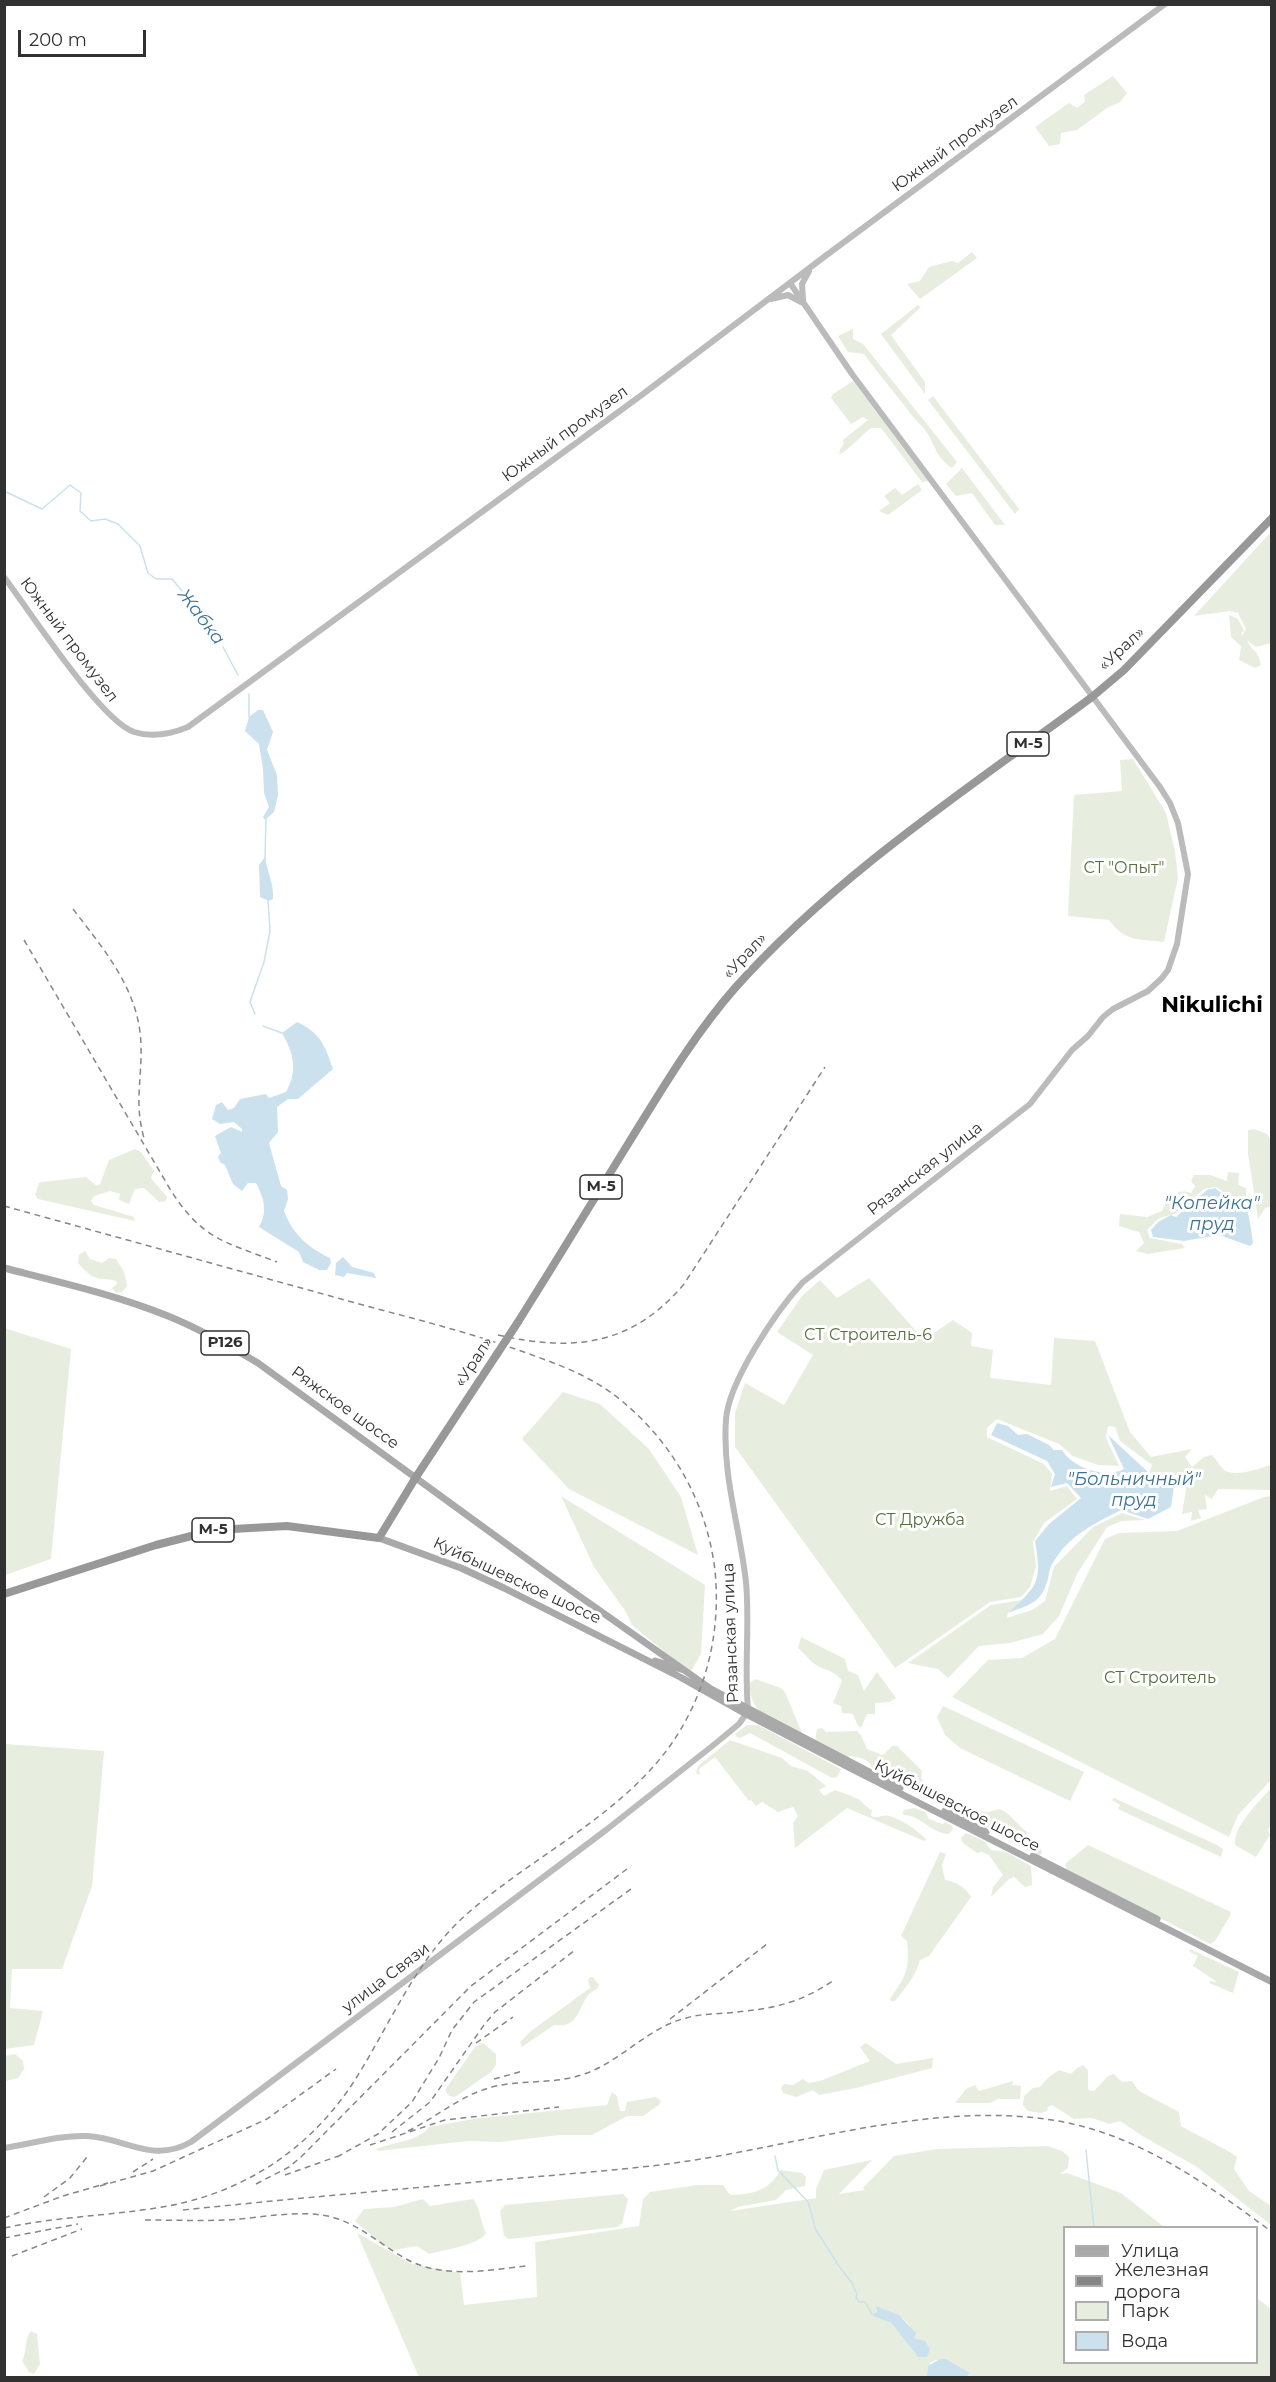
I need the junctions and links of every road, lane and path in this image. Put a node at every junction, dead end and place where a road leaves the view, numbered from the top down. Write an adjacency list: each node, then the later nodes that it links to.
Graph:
1 (1165, 4): 2 (street, Южный промузел)
2 (812, 266): 3 (street, Южный промузел); 5 (street)
3 (790, 283): 4 (street, Южный промузел); 5 (street, Рязанская улица)
4 (767, 300): 5 (street); 7 (street, Южный промузел)
5 (804, 304): 8 (street, Рязанская улица)
6 (1272, 518): 8 (highway, «Урал» / М-5)
7 (4, 577)
8 (1092, 697): 10 (highway, «Урал» / М-5, bridge); 17 (street, Рязанская улица)
9 (4, 1268): 10 (main road, Ряжское шоссе / Р126)
10 (416, 1477): 11 (highway, «Урал» / М-5); 13 (main road, Ряжское шоссе / Р126)
11 (379, 1538): 12 (highway, Куйбышевское шоссе / М-5); 14 (main road, Куйбышевское шоссе)
12 (4, 1594)
13 (636, 1635): 15 (main road, Ряжское шоссе / Р126); 16 (main road, Ряжское шоссе)
14 (631, 1651): 15 (main road, Куйбышевское шоссе); 16 (main road, Куйбышевское шоссе)
15 (666, 1664): 16 (main road, Ряжское шоссе / Р126)
16 (682, 1673): 17 (main road, Куйбышевское шоссе)
17 (747, 1712): 18 (main road, Куйбышевское шоссе); 19 (main road, Куйбышевское шоссе); 20 (street, улица Связи)
18 (1272, 1977)
19 (1272, 1982)
20 (4, 2148)

